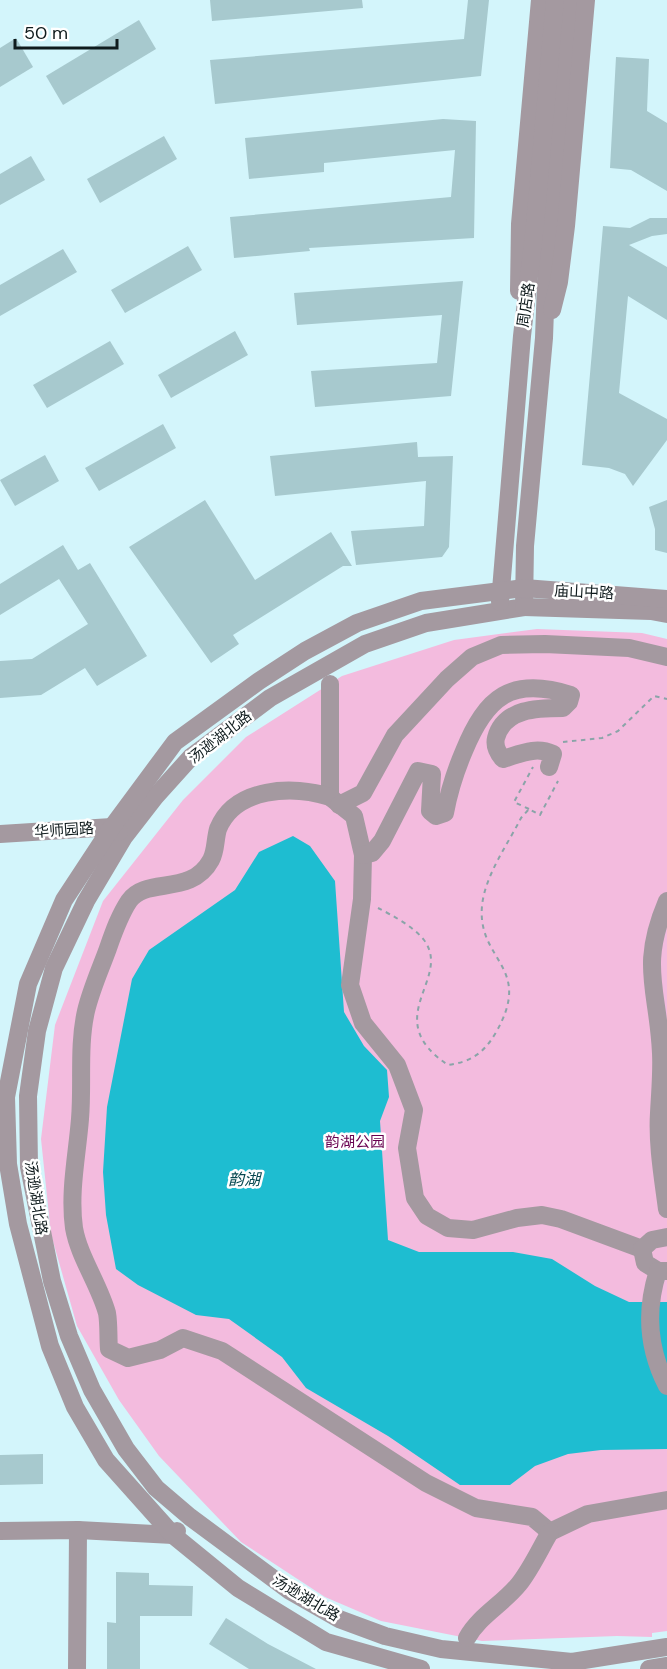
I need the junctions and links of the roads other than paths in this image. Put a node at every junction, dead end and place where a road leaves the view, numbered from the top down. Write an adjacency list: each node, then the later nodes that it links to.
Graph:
1 (540, 0): 6 (street)
2 (555, 0): 5 (street, 周店路)
3 (571, 0): 5 (street, 周店路)
4 (586, 0): 7 (street)
5 (543, 226): 6 (street, 周店路); 7 (street, 周店路)
6 (522, 336): 9 (street, 周店路)
7 (544, 338): 8 (street, 周店路)
8 (524, 588): 9 (street, 庙山中路); 10 (street, 庙山中路); 11 (street)
9 (500, 591): 12 (street, 周店路); 18 (street, 汤逊湖北路)
10 (667, 599)
11 (524, 607): 12 (street, 汤逊湖北路); 13 (street, 庙山中路)
12 (500, 611): 18 (street, 汤逊湖北路)
13 (667, 614)
14 (667, 657): 17 (street)
15 (330, 684): 17 (street)
16 (546, 758): 20 (street)
17 (334, 801): 20 (street); 31 (street)
18 (118, 832): 19 (street, 华师园路); 28 (street, 汤逊湖北路); 32 (street, 汤逊湖北路)
19 (0, 834)
20 (363, 855): 24 (street)
21 (667, 901): 22 (street)
22 (667, 1209)
23 (667, 1236): 24 (street)
24 (642, 1249): 25 (street)
25 (662, 1271): 26 (street)
26 (667, 1386)
27 (667, 1500): 31 (street)
28 (190, 1517): 32 (street); 34 (street, 汤逊湖北路)
29 (78, 1530): 30 (street); 32 (street); 36 (street)
30 (0, 1531)
31 (550, 1532): 33 (street)
32 (173, 1534): 37 (street, 汤逊湖北路)
33 (466, 1638)
34 (667, 1647)
35 (667, 1666): 38 (street)
36 (76, 1669)
37 (421, 1669)
38 (650, 1669)

